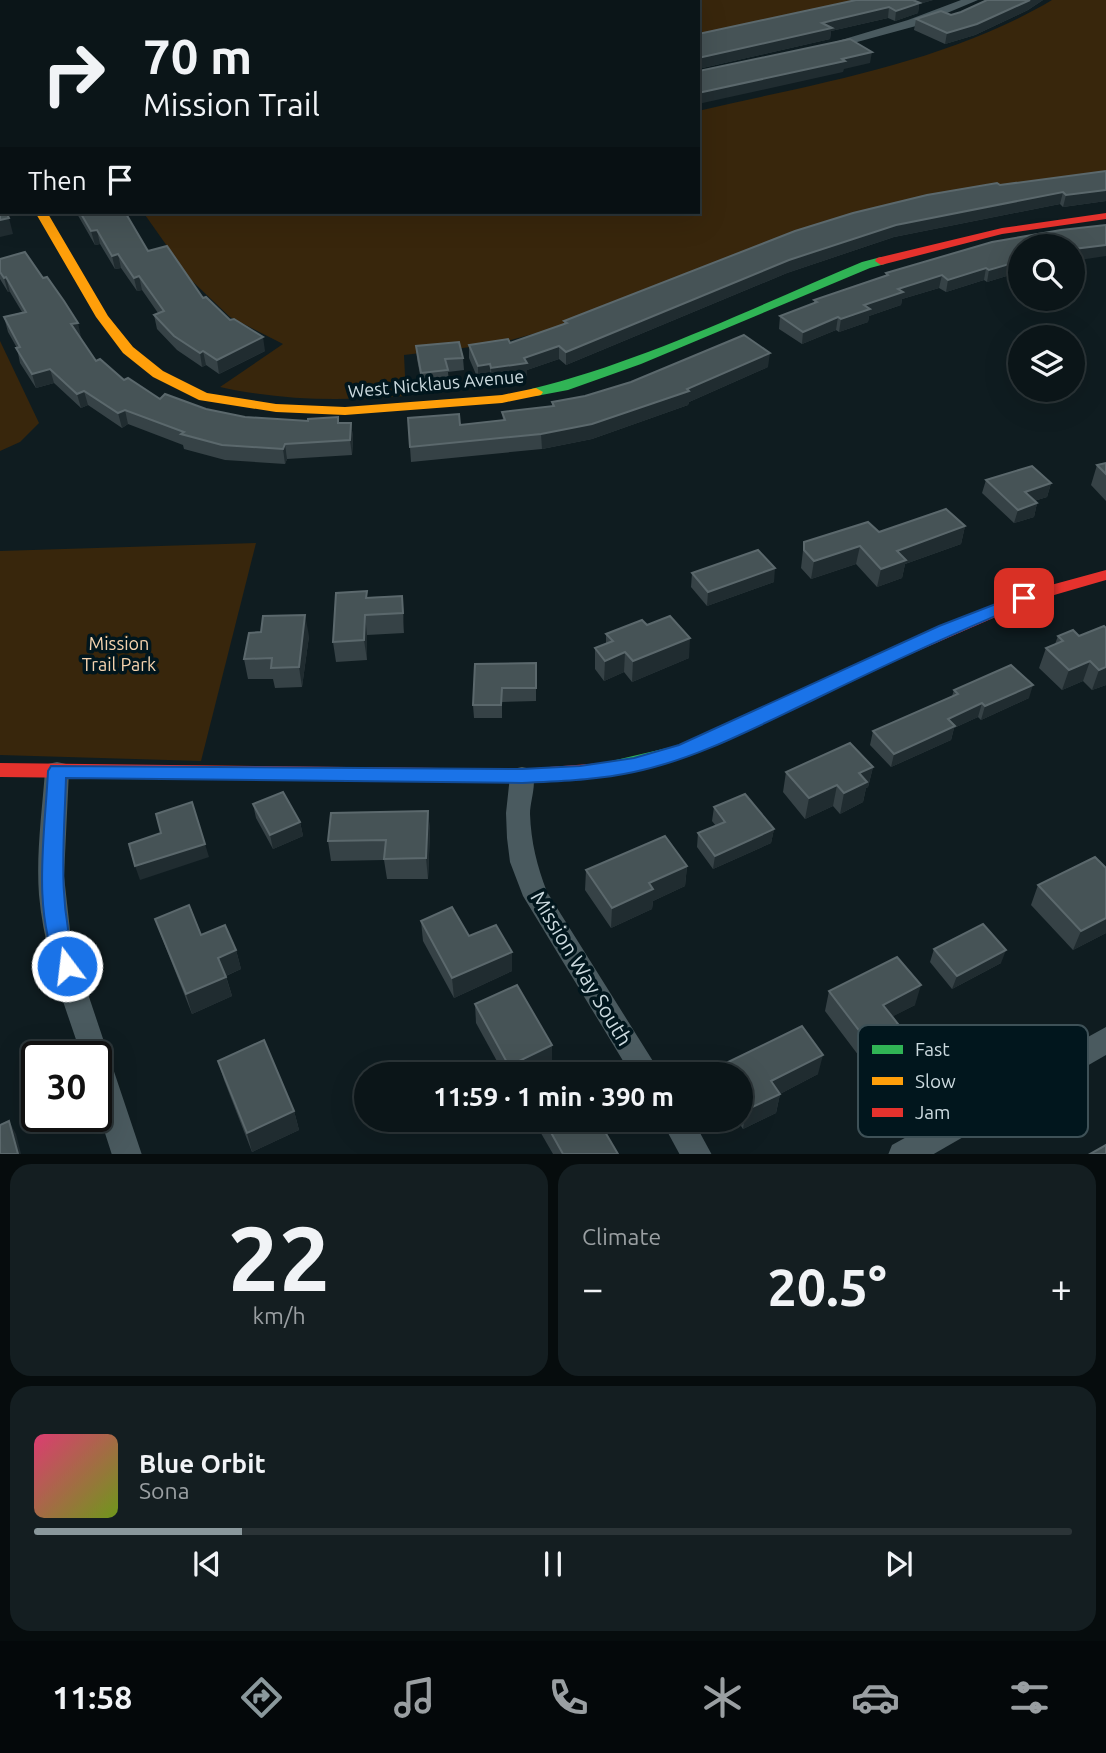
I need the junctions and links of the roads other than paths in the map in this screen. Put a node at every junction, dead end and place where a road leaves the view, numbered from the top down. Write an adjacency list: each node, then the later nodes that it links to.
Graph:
1 (972, 0): 2 (street)
2 (805, 51)
3 (42, 214): 4 (street, West Nicklaus Avenue)
4 (1106, 216)
5 (1106, 575): 8 (street)
6 (0, 770): 7 (street)
7 (57, 771): 8 (street); 10 (street)
8 (522, 776): 12 (street, Mission Way South)
9 (1106, 1040): 11 (street)
10 (91, 1041)
11 (1088, 1050)
12 (639, 1062)
13 (112, 1108): 16 (street)
14 (683, 1132): 17 (street)
15 (933, 1137): 18 (street)
16 (127, 1154)
17 (697, 1154)
18 (903, 1154)

